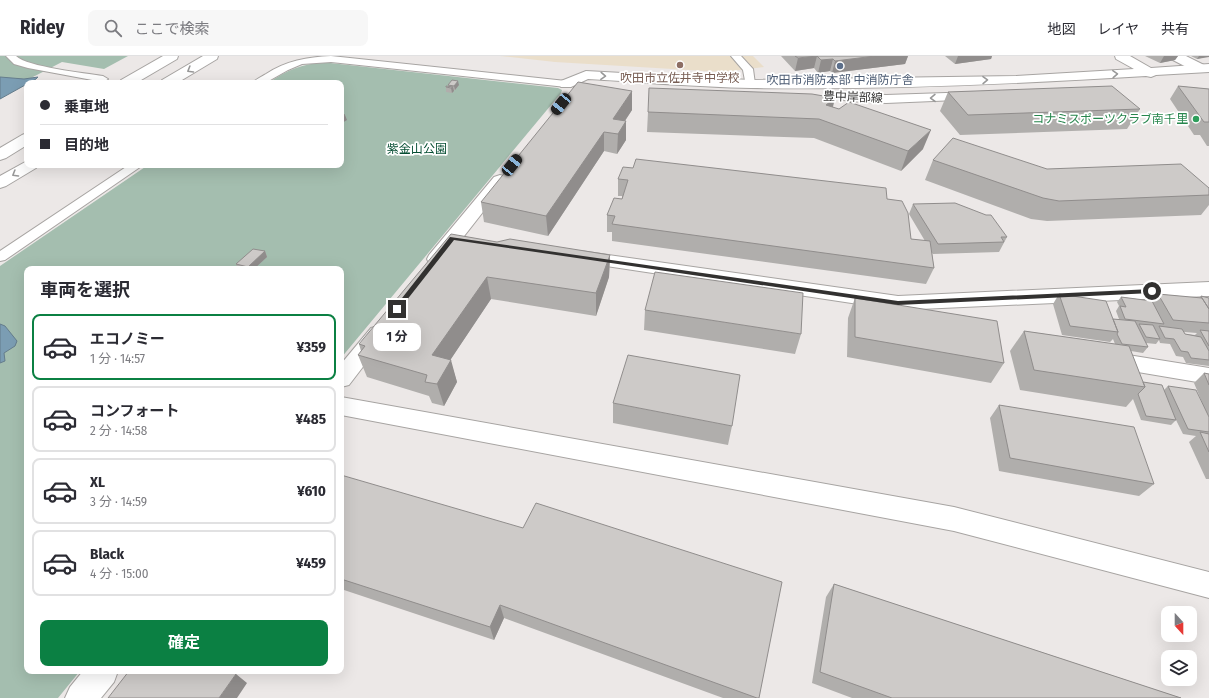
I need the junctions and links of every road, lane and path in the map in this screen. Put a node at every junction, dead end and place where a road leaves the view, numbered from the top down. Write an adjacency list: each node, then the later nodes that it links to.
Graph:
1 (11, 56): 11 (lane)
2 (159, 56): 12 (main road)
3 (172, 56): 13 (main road)
4 (212, 56): 14 (main road, one-way to 14)
5 (736, 56): 18 (lane)
6 (1121, 56): 10 (main road)
7 (1176, 56): 8 (main road)
8 (1205, 68): 10 (main road, 豊中岸部線)
9 (448, 72): 15 (lane); 16 (lane); 21 (lane)
10 (1149, 72): 18 (main road, 豊中岸部線, one-way to 10); 19 (main road)
11 (104, 80)
12 (111, 80)
13 (131, 80)
14 (172, 80)
15 (262, 80)
16 (440, 81)
17 (1209, 81): 19 (main road)
18 (750, 84): 21 (main road, 豊中岸部線, one-way to 18)
19 (1168, 84): 20 (main road)
20 (1135, 86)
21 (566, 91): 22 (main road, 豊中岸部線, one-way to 21)
22 (988, 96)
23 (24, 141): 24 (main road)
24 (0, 156)
25 (512, 165): 29 (main road)
26 (25, 168): 28 (main road, one-way to 28)
27 (133, 168): 32 (lane)
28 (0, 183)
29 (452, 239): 30 (main road); 33 (main road)
30 (475, 242)
31 (561, 254): 34 (main road)
32 (0, 257)
33 (428, 269)
34 (1209, 289)
35 (389, 318): 37 (main road)
36 (1128, 363): 38 (main road)
37 (344, 375)
38 (1209, 376)
39 (344, 407): 40 (main road)
40 (1209, 585)
41 (101, 674): 42 (main road)
42 (81, 698)

